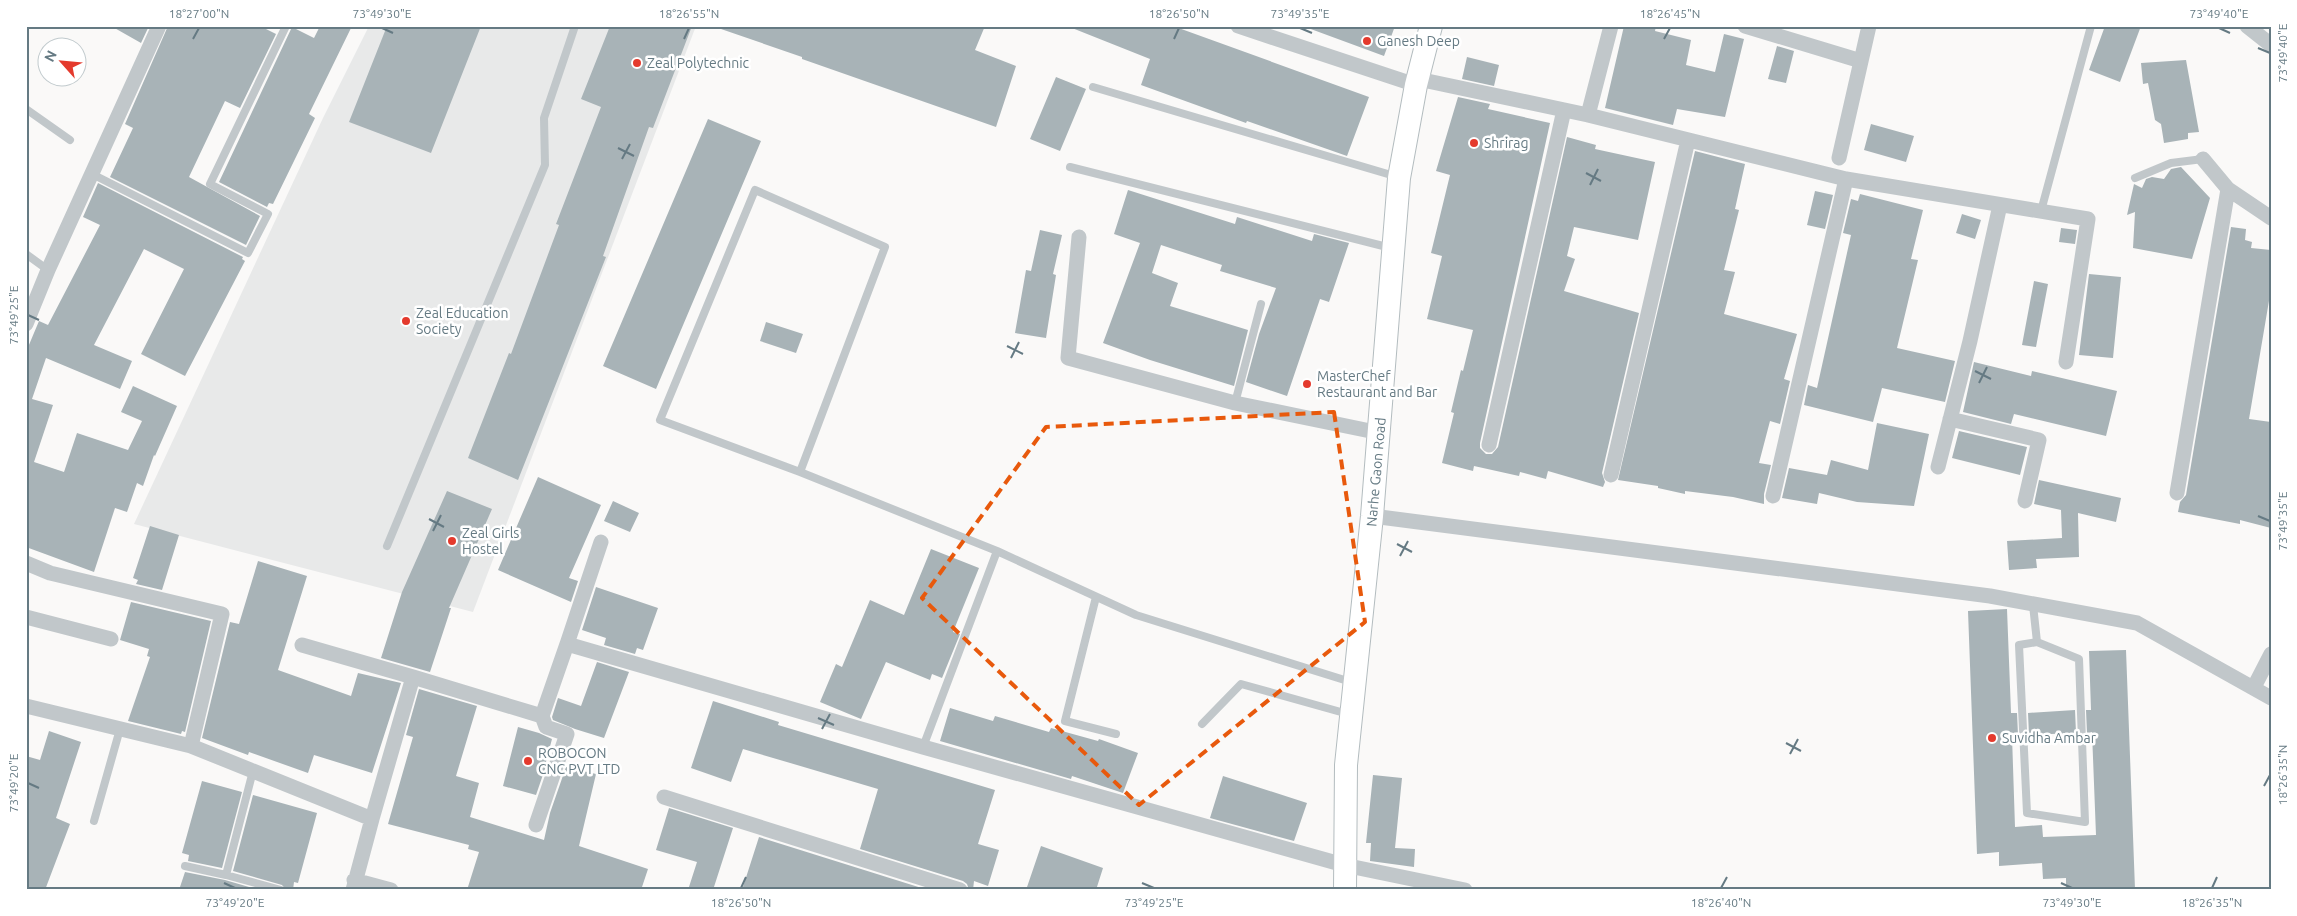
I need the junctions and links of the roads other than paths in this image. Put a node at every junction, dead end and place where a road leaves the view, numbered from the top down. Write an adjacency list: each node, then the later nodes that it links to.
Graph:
1 (159, 26): 23 (street)
2 (286, 26): 23 (lane)
3 (575, 26): 50 (lane)
4 (1238, 26): 13 (street)
5 (1431, 26): 13 (street, Narhe Gaon Road)
6 (1611, 26): 17 (street)
7 (1745, 26): 12 (street)
8 (1869, 26): 12 (street)
9 (2091, 26): 29 (lane)
10 (2247, 26): 11 (street)
11 (2271, 45)
12 (1861, 61): 20 (street)
13 (1417, 82): 16 (street); 24 (street, Narhe Gaon Road)
14 (1093, 87): 24 (lane)
15 (26, 109): 18 (lane)
16 (1564, 110): 17 (street); 41 (street)
17 (1588, 115): 19 (street)
18 (70, 140)
19 (1688, 140): 26 (street); 44 (street)
20 (1839, 158)
21 (2203, 159): 25 (lane); 27 (street)
22 (1070, 167): 32 (lane)
23 (92, 174): 34 (street)
24 (1400, 178): 32 (street, Narhe Gaon Road)
25 (2135, 178)
26 (1846, 179): 28 (street); 46 (street)
27 (2228, 189): 30 (street); 45 (street)
28 (2000, 205): 29 (street); 39 (street)
29 (2041, 211): 37 (street)
30 (2271, 218)
31 (1079, 237): 38 (street)
32 (1393, 248): 40 (street, Narhe Gaon Road)
33 (26, 254): 34 (lane)
34 (48, 270): 36 (street)
35 (1261, 304): 38 (lane)
36 (26, 324)
37 (2066, 362)
38 (1235, 403): 40 (street)
39 (1950, 419): 42 (street); 47 (street)
40 (1380, 433): 48 (street, Narhe Gaon Road)
41 (1489, 445)
42 (1938, 467)
43 (800, 472): 43 (lane); 51 (lane)
44 (1611, 475)
45 (2177, 493)
46 (1773, 496)
47 (2025, 501)
48 (1372, 516): 54 (street); 62 (street, Narhe Gaon Road)
49 (600, 542): 58 (street)
50 (388, 546)
51 (997, 551): 53 (lane); 72 (lane)
52 (26, 563): 71 (street)
53 (1096, 597): 62 (lane); 70 (lane)
54 (2033, 605): 57 (lane); 63 (street)
55 (26, 617): 56 (street)
56 (111, 639)
57 (2037, 642): 57 (lane)
58 (567, 644): 67 (street); 72 (street)
59 (302, 645): 61 (street)
60 (2271, 654): 63 (street)
61 (413, 676): 67 (street); 75 (street)
62 (1353, 682): 66 (street, Narhe Gaon Road)
63 (2254, 687): 64 (street)
64 (2271, 698)
65 (26, 706): 69 (street)
66 (1350, 714): 68 (lane); 78 (street, Narhe Gaon Road)
67 (542, 716): 77 (street)
68 (1202, 724)
69 (120, 729): 71 (street); 76 (lane)
70 (1116, 734)
71 (191, 746): 73 (street)
72 (923, 747): 78 (street)
73 (254, 771): 75 (street); 80 (lane)
74 (664, 797): 84 (street)
75 (372, 819): 81 (street)
76 (94, 821)
77 (536, 825)
78 (1344, 865): 85 (street, Narhe Gaon Road); 86 (street)
79 (185, 866): 80 (lane)
80 (226, 875): 82 (lane)
81 (354, 885): 83 (street)
82 (282, 890)
83 (391, 890)
84 (960, 890)
85 (1344, 890)
86 (1464, 890)

